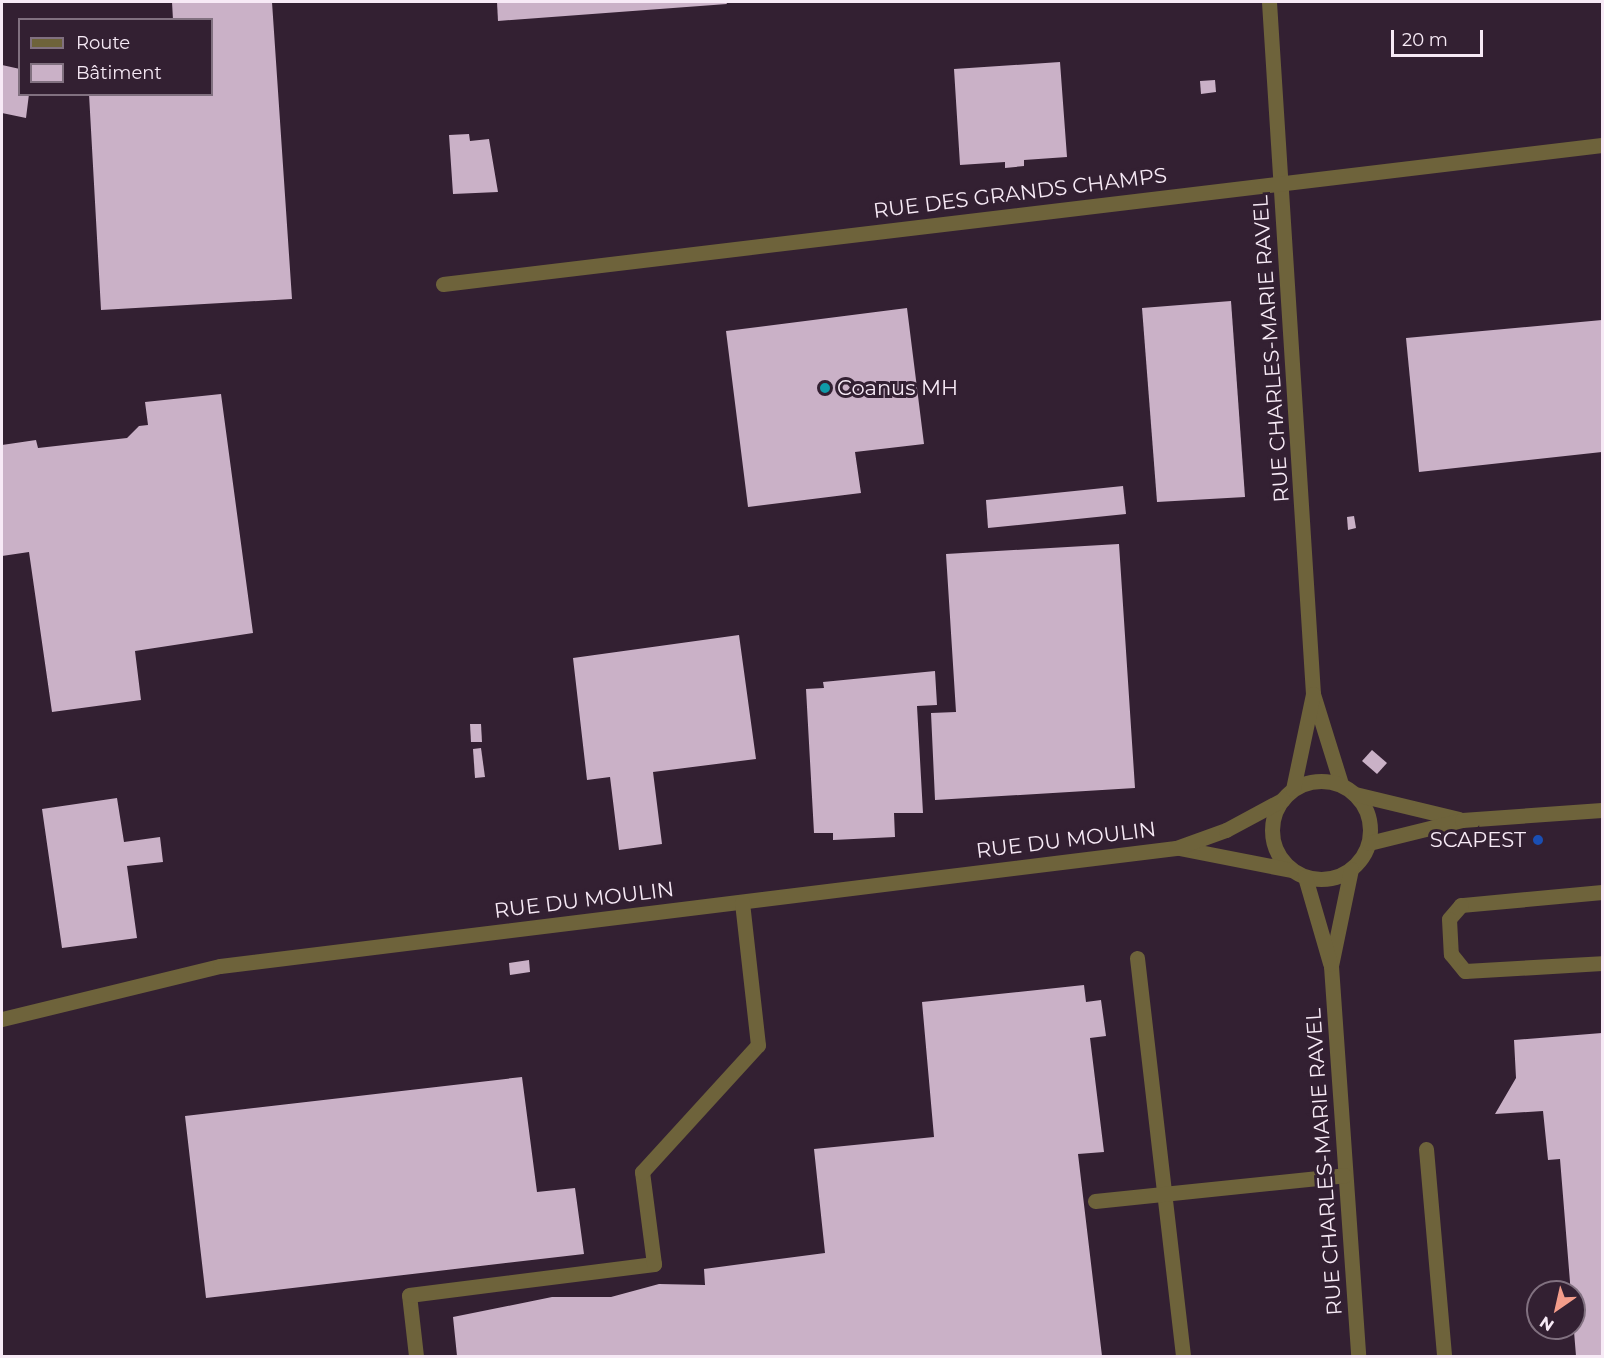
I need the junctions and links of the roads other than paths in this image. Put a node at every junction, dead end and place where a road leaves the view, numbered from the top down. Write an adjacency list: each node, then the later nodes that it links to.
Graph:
1 (1269, 2): 3 (street, RUE CHARLES-MARIE RAVEL)
2 (1602, 145): 3 (street, RUE DES GRANDS CHAMPS)
3 (1281, 182): 4 (street, RUE DES GRANDS CHAMPS); 5 (street, RUE CHARLES-MARIE RAVEL)
4 (443, 284)
5 (1313, 694): 6 (street, RUE CHARLES-MARIE RAVEL); 8 (street, RUE CHARLES-MARIE RAVEL)
6 (1341, 784): 7 (street); 8 (street)
7 (1355, 794): 10 (street); 11 (street)
8 (1287, 795): 12 (street, RUE DU MOULIN); 14 (street)
9 (1602, 810): 10 (street)
10 (1462, 820): 11 (street)
11 (1369, 843): 13 (street)
12 (1176, 848): 14 (street, RUE DU MOULIN); 16 (street, RUE DU MOULIN)
13 (1352, 869): 14 (street); 19 (street, RUE CHARLES-MARIE RAVEL)
14 (1299, 873): 19 (street, RUE CHARLES-MARIE RAVEL)
15 (1602, 892): 18 (street)
16 (742, 902): 20 (street, RUE DU MOULIN); 25 (street)
17 (1137, 958): 23 (street)
18 (1602, 963)
19 (1331, 966): 22 (street, RUE CHARLES-MARIE RAVEL)
20 (2, 1019)
21 (1426, 1149): 28 (street)
22 (1345, 1174): 23 (street); 27 (street, RUE CHARLES-MARIE RAVEL)
23 (1167, 1193): 24 (street); 26 (street)
24 (1095, 1201)
25 (416, 1356)
26 (1183, 1356)
27 (1358, 1356)
28 (1444, 1356)

